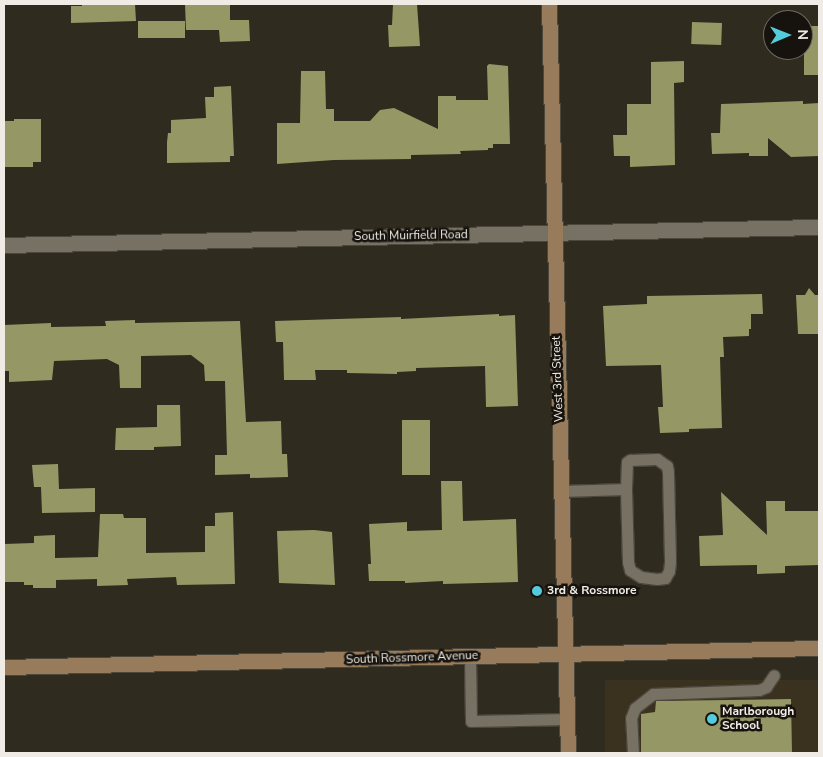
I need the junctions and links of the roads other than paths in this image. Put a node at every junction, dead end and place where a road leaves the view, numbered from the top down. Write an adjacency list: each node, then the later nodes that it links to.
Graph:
1 (549, 4): 3 (main road, West 3rd Street)
2 (819, 227): 3 (street, South Muirfield Road)
3 (554, 233): 4 (street, South Muirfield Road); 6 (main road, West 3rd Street)
4 (4, 245)
5 (626, 489): 5 (lane); 6 (lane)
6 (561, 491): 8 (main road, West 3rd Street)
7 (819, 648): 8 (main road, South Rossmore Avenue)
8 (567, 654): 9 (main road, South Rossmore Avenue); 12 (main road, West 3rd Street)
9 (470, 657): 10 (main road, South Rossmore Avenue); 12 (lane)
10 (4, 667)
11 (774, 675): 14 (lane)
12 (568, 719): 13 (main road, West 3rd Street)
13 (568, 753)
14 (633, 753)

